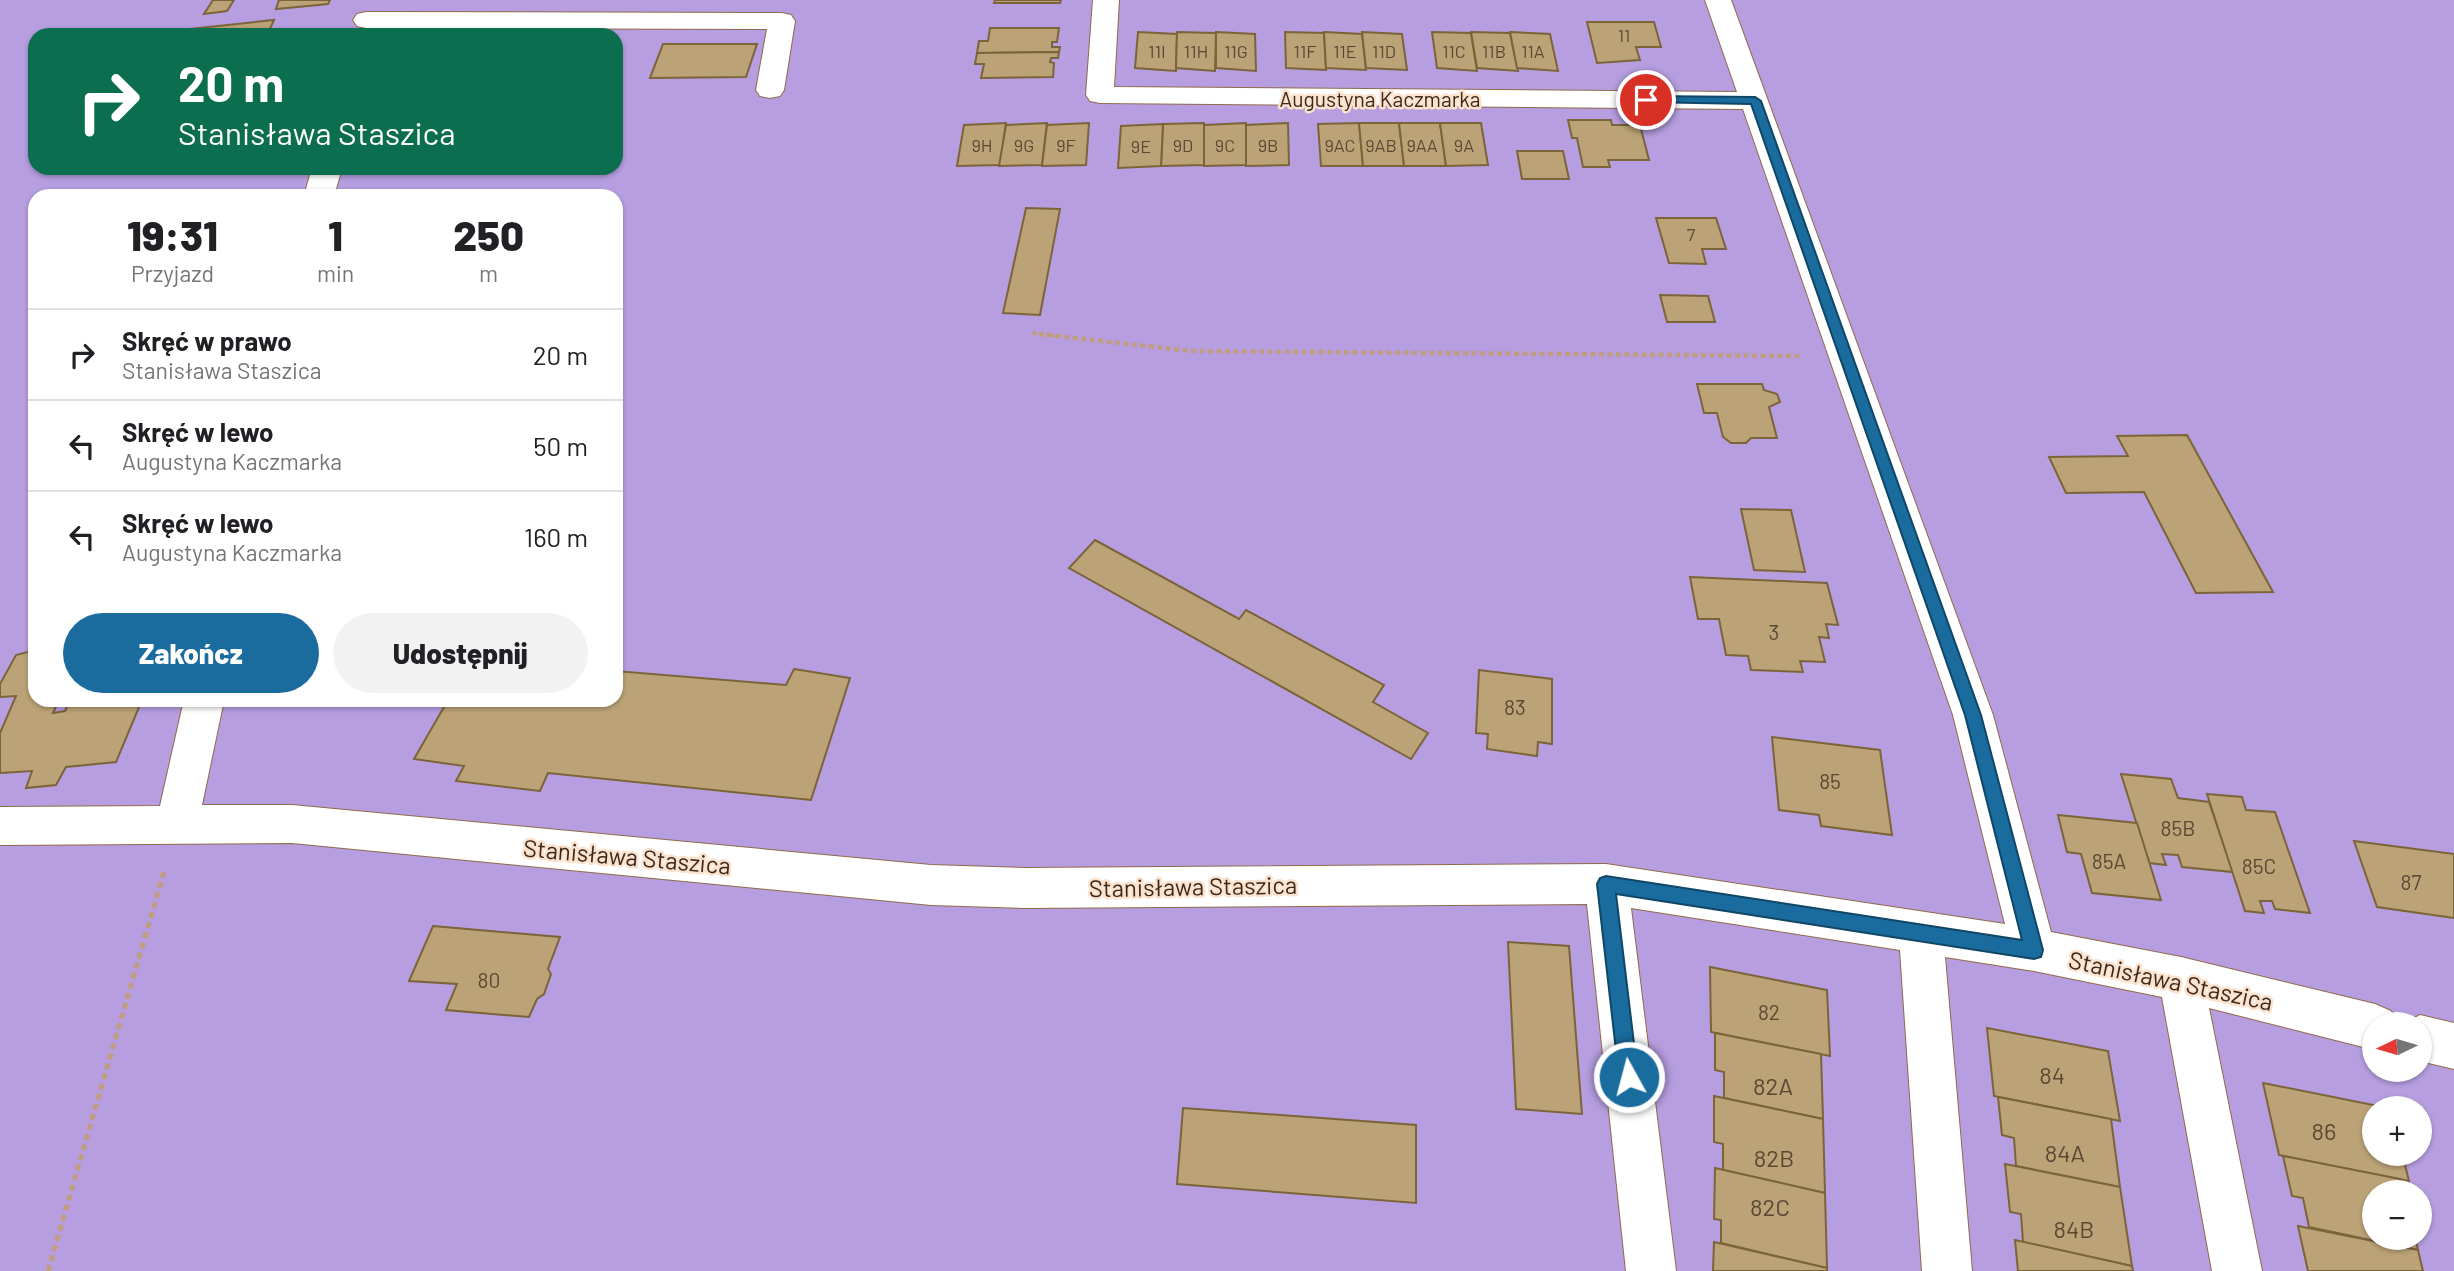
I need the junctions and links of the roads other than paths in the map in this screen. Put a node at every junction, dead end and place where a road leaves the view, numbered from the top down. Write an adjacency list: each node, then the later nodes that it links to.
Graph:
1 (1106, 0): 5 (street, Augustyna Kaczmarka)
2 (1718, 0): 5 (street)
3 (367, 18): 4 (street)
4 (770, 90)
5 (1755, 101): 11 (street)
6 (202, 707): 7 (street)
7 (177, 825): 8 (street, Stanisława Staszica); 9 (street, Stanisława Staszica)
8 (0, 827)
9 (1606, 884): 10 (street, Stanisława Staszica); 16 (street)
10 (1921, 931): 11 (street, Stanisława Staszica); 17 (street)
11 (2034, 950): 12 (street, Stanisława Staszica)
12 (2181, 979): 13 (street, Stanisława Staszica); 18 (street)
13 (2362, 1024)
14 (2432, 1041): 15 (street)
15 (2454, 1046)
16 (1651, 1271)
17 (1948, 1271)
18 (2237, 1271)

